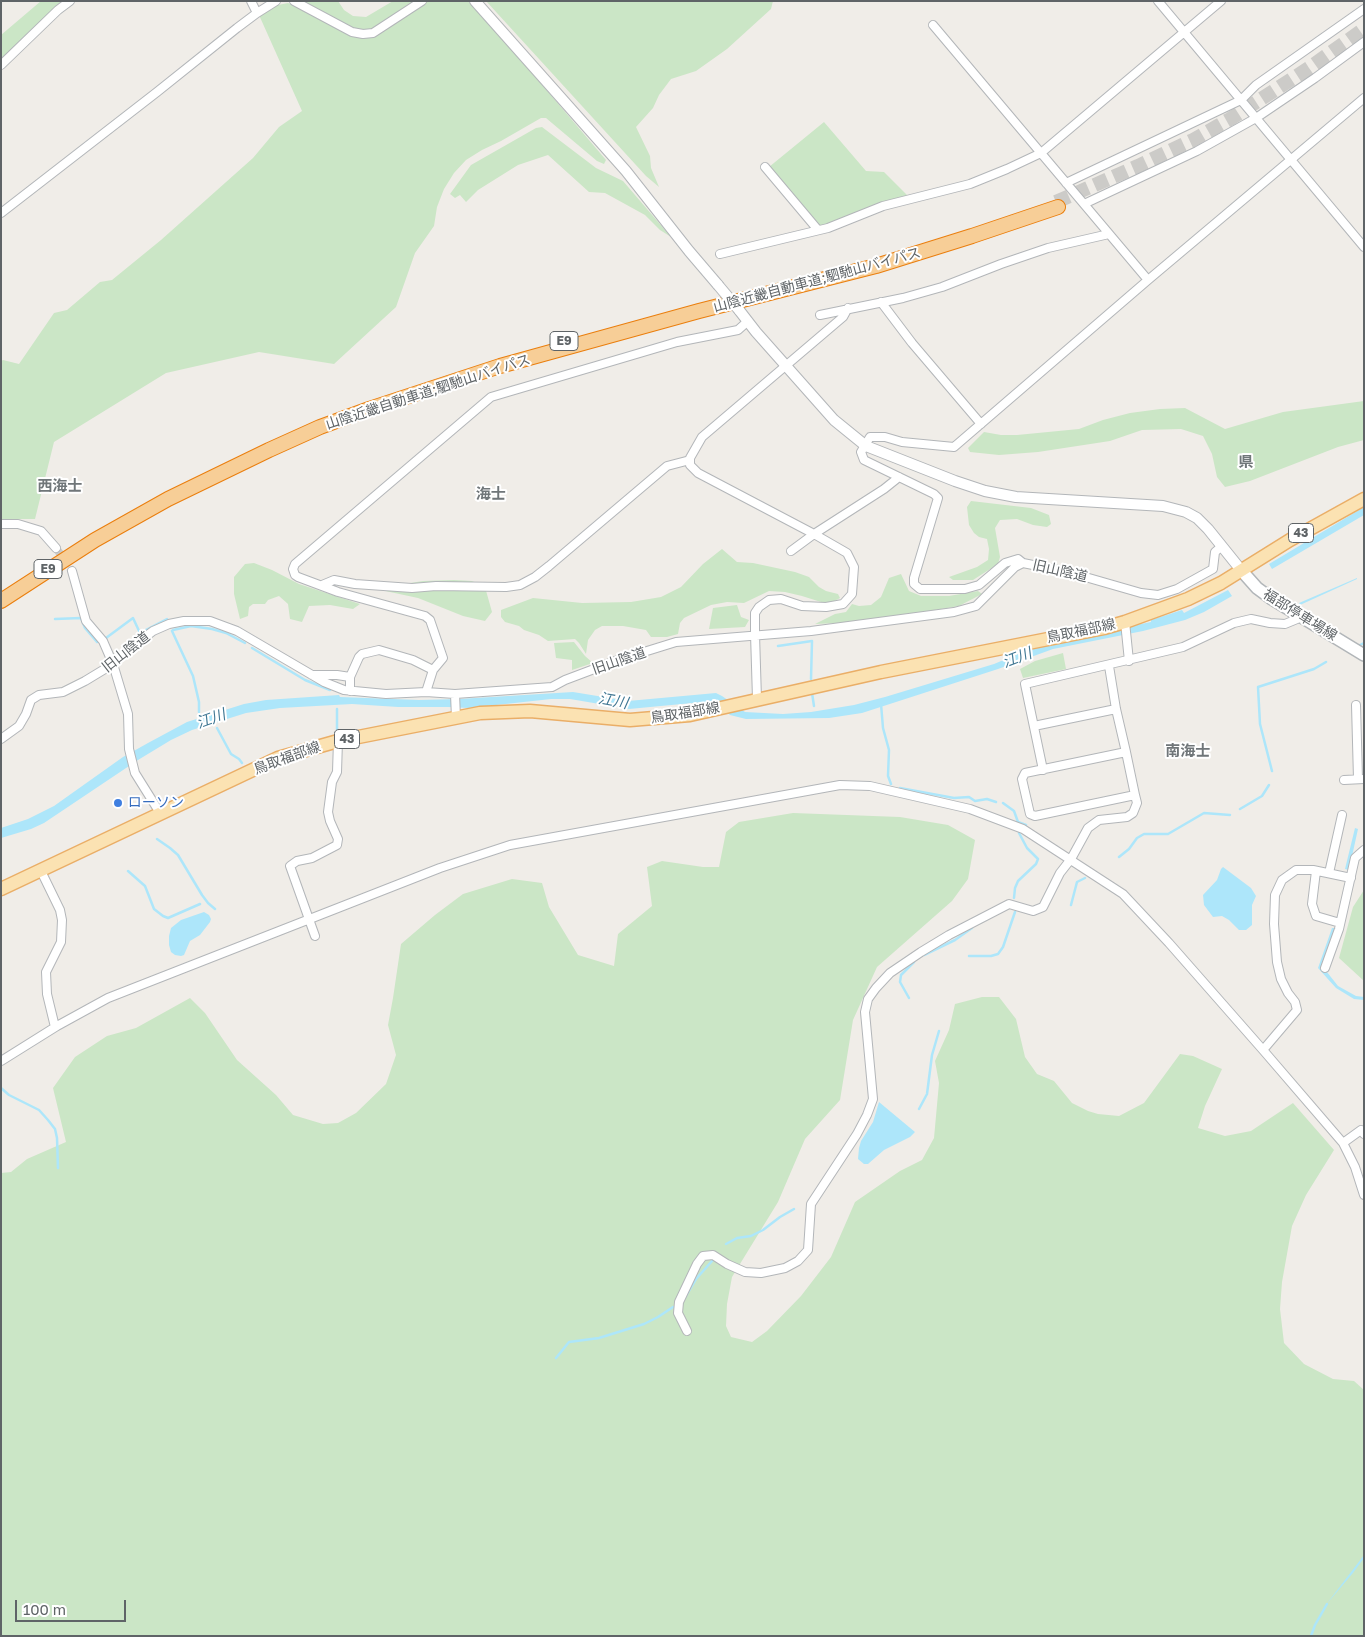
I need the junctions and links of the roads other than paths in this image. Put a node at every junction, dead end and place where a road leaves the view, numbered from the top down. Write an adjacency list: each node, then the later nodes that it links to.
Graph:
1 (70, 1): 14 (street)
2 (251, 1): 10 (street)
3 (276, 1): 10 (street)
4 (294, 1): 5 (street)
5 (422, 1)
6 (475, 1): 32 (street, bridge)
7 (1158, 1): 12 (street)
8 (1221, 1): 12 (street)
9 (1364, 9): 16 (street)
10 (257, 13): 23 (street)
11 (933, 25): 18 (street)
12 (1184, 33): 16 (street); 18 (street)
13 (1364, 42): 17 (street)
14 (1, 66)
15 (1364, 98): 19 (street)
16 (1241, 100): 17 (street); 21 (street)
17 (1256, 118): 19 (street); 22 (street)
18 (1040, 153): 21 (street); 24 (street)
19 (1291, 160): 26 (street); 28 (street)
20 (765, 167): 24 (street)
21 (1066, 183): 22 (street)
22 (1084, 204): 25 (street)
23 (1, 212)
24 (818, 230): 27 (street)
25 (1109, 234): 28 (street); 29 (street)
26 (1364, 247)
27 (720, 254)
28 (1148, 280): 34 (street)
29 (881, 302): 30 (street); 34 (street)
30 (848, 308): 31 (street); 33 (street)
31 (820, 314)
32 (748, 321): 33 (street); 47 (street)
33 (786, 366): 35 (street); 36 (street)
34 (981, 424): 35 (street)
35 (866, 446): 37 (street); 41 (street)
36 (690, 460): 40 (street); 47 (street)
37 (899, 477): 40 (street); 44 (street)
38 (1364, 499): 45 (main road, 鳥取福部線 / 43)
39 (1, 524): 42 (street)
40 (814, 534): 43 (street); 52 (street)
41 (1222, 546): 44 (street, 旧山陰道); 45 (street)
42 (56, 548)
43 (791, 551)
44 (1022, 563): 52 (street, 旧山陰道)
45 (1241, 570): 50 (main road, 福部停車場線); 51 (main road, 鳥取福部線 / 43)
46 (72, 571): 55 (street)
47 (322, 585): 57 (street)
48 (1, 595): 49 (highway, 山陰近畿自動車道;駟馳山バイパス / E9)
49 (1, 601)
50 (1302, 617): 53 (main road, 福部停車場線); 54 (street)
51 (1126, 622): 54 (street); 63 (main road, 鳥取福部線 / 43)
52 (755, 634): 62 (street, 旧山陰道); 63 (street)
53 (1361, 650)
54 (1129, 661): 56 (street)
55 (113, 664): 58 (street, 旧山陰道); 69 (street, 旧山陰道); 77 (street)
56 (1109, 666): 65 (street); 68 (street)
57 (433, 670): 59 (street); 61 (street)
58 (312, 675): 59 (street); 60 (street, 旧山陰道)
59 (350, 677): 60 (street)
60 (350, 691): 61 (street, 旧山陰道)
61 (426, 692): 62 (street, 旧山陰道)
62 (455, 695): 66 (street)
63 (757, 699): 66 (main road, 鳥取福部線 / 43)
64 (1356, 705): 67 (street)
65 (1116, 709): 68 (street); 72 (street)
66 (456, 714): 70 (main road, 鳥取福部線 / 43)
67 (1360, 720): 71 (street)
68 (1034, 726): 73 (street)
69 (1, 739)
70 (338, 741): 77 (main road, 鳥取福部線 / 43); 86 (street)
71 (1360, 747): 74 (street)
72 (1126, 752): 73 (street); 76 (street)
73 (1043, 770): 76 (street)
74 (1361, 779): 75 (street)
75 (1344, 780)
76 (1134, 795): 80 (street)
77 (160, 813): 81 (main road, 鳥取福部線 / 43)
78 (1342, 815): 83 (street)
79 (1364, 850): 84 (street)
80 (1071, 859): 86 (street); 91 (street); 96 (street)
81 (41, 871): 85 (main road, 鳥取福部線 / 43); 90 (street)
82 (1316, 871): 83 (street); 87 (street); 91 (street)
83 (1329, 873): 84 (street)
84 (1351, 878): 87 (street)
85 (1, 888)
86 (309, 921): 88 (street); 90 (street)
87 (1340, 924): 89 (street)
88 (315, 936)
89 (1325, 968)
90 (55, 1027): 92 (street)
91 (1263, 1050): 94 (street)
92 (1, 1061)
93 (1364, 1134): 94 (street)
94 (1343, 1143): 95 (street)
95 (1364, 1195)
96 (687, 1331)

